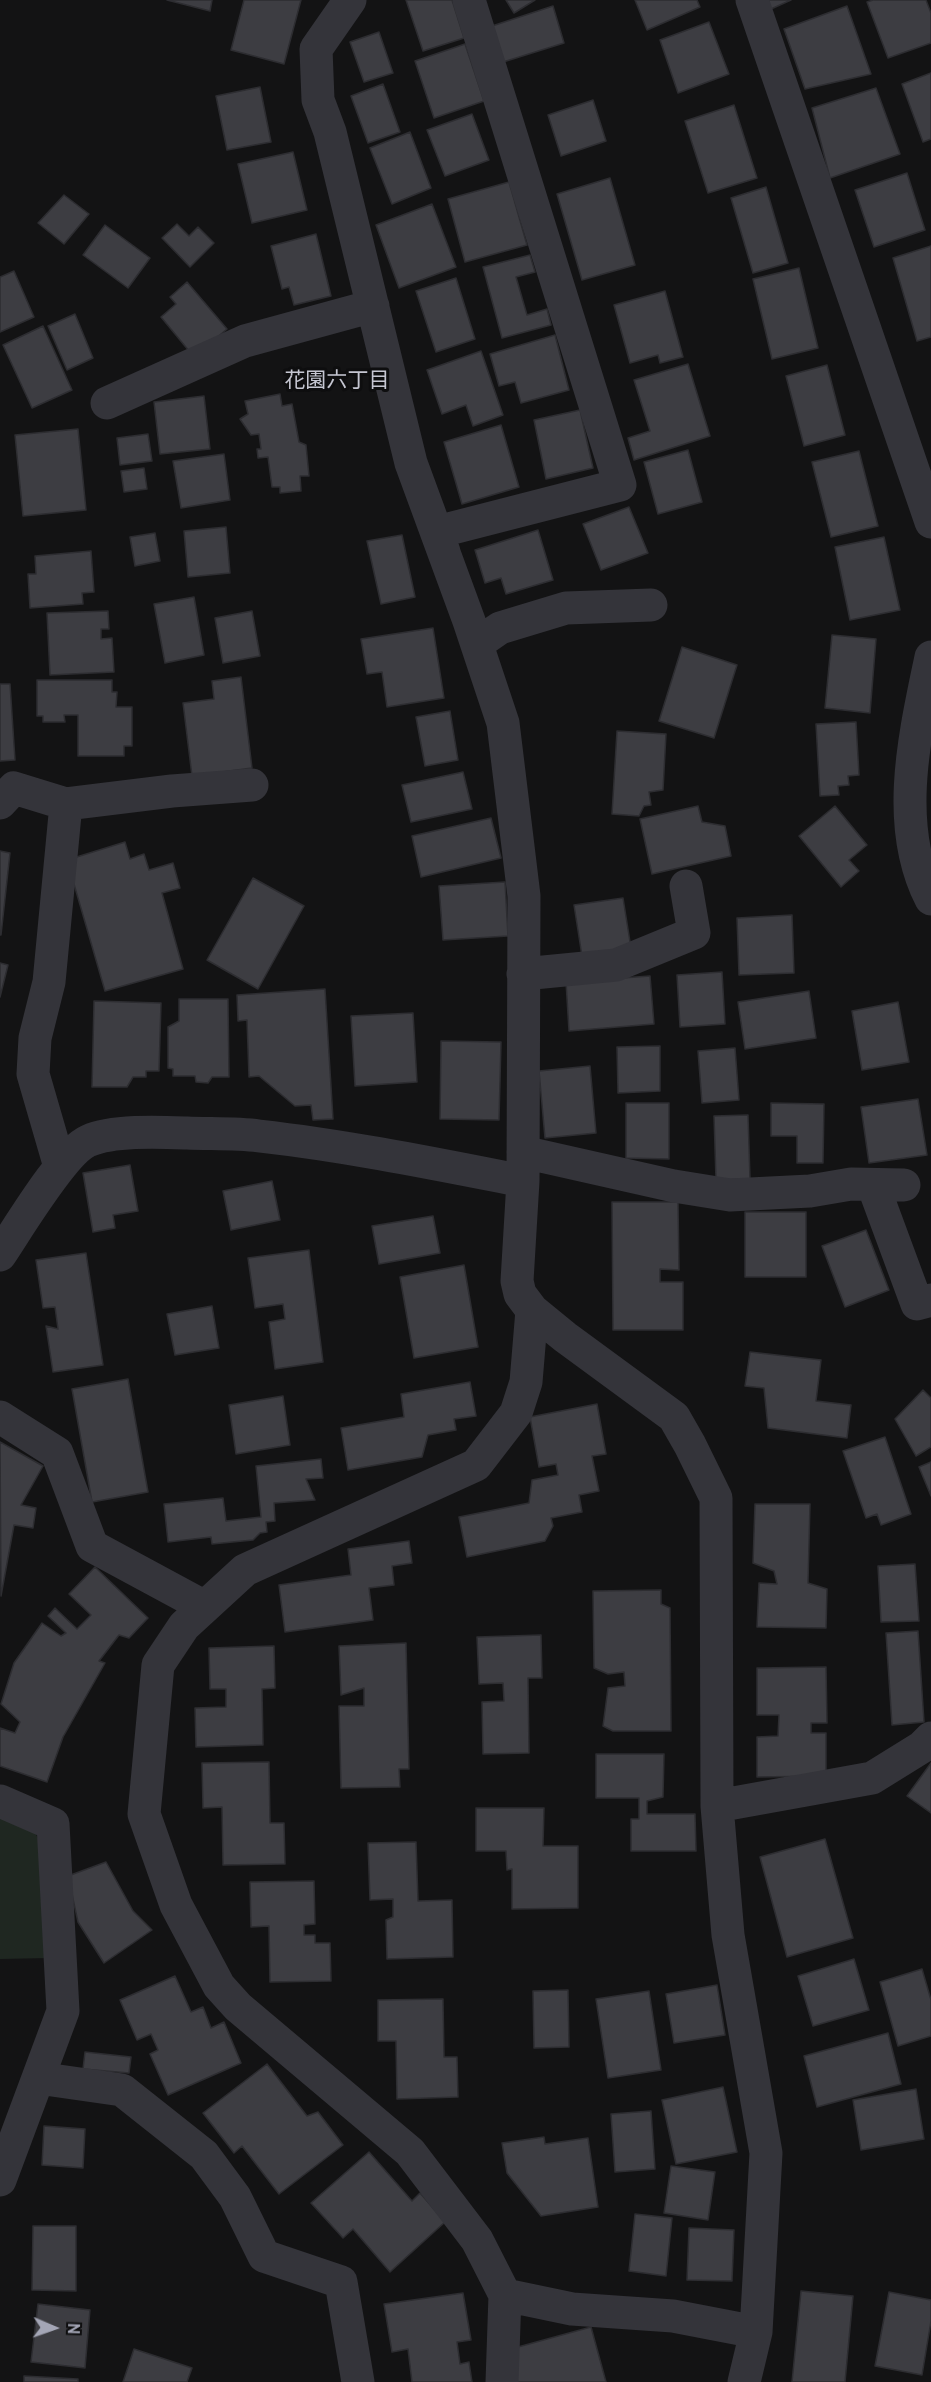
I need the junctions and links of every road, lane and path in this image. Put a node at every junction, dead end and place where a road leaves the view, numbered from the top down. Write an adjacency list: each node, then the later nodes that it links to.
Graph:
1 (350, 0): 4 (street)
2 (469, 0): 7 (street)
3 (752, 0): 6 (street)
4 (373, 306): 5 (street); 7 (street)
5 (107, 403)
6 (931, 522)
7 (437, 532): 9 (street)
8 (651, 605): 9 (street)
9 (477, 644): 16 (street)
10 (931, 657): 15 (street)
11 (252, 785): 13 (street)
12 (0, 803): 13 (street)
13 (66, 804): 18 (street)
14 (686, 886): 16 (street)
15 (931, 899)
16 (523, 974): 17 (street)
17 (523, 1166): 18 (street); 20 (street); 21 (street)
18 (60, 1167): 19 (street)
19 (0, 1255)
20 (931, 1300)
21 (532, 1310): 23 (street); 26 (street)
22 (0, 1417): 23 (street)
23 (205, 1607): 29 (street)
24 (931, 1738): 26 (street)
25 (0, 1801): 27 (street)
26 (717, 1806): 30 (street)
27 (38, 2078): 28 (street); 31 (street)
28 (0, 2180)
29 (505, 2295): 30 (street); 32 (street)
30 (756, 2332): 33 (street)
31 (358, 2382)
32 (502, 2382)
33 (744, 2382)

